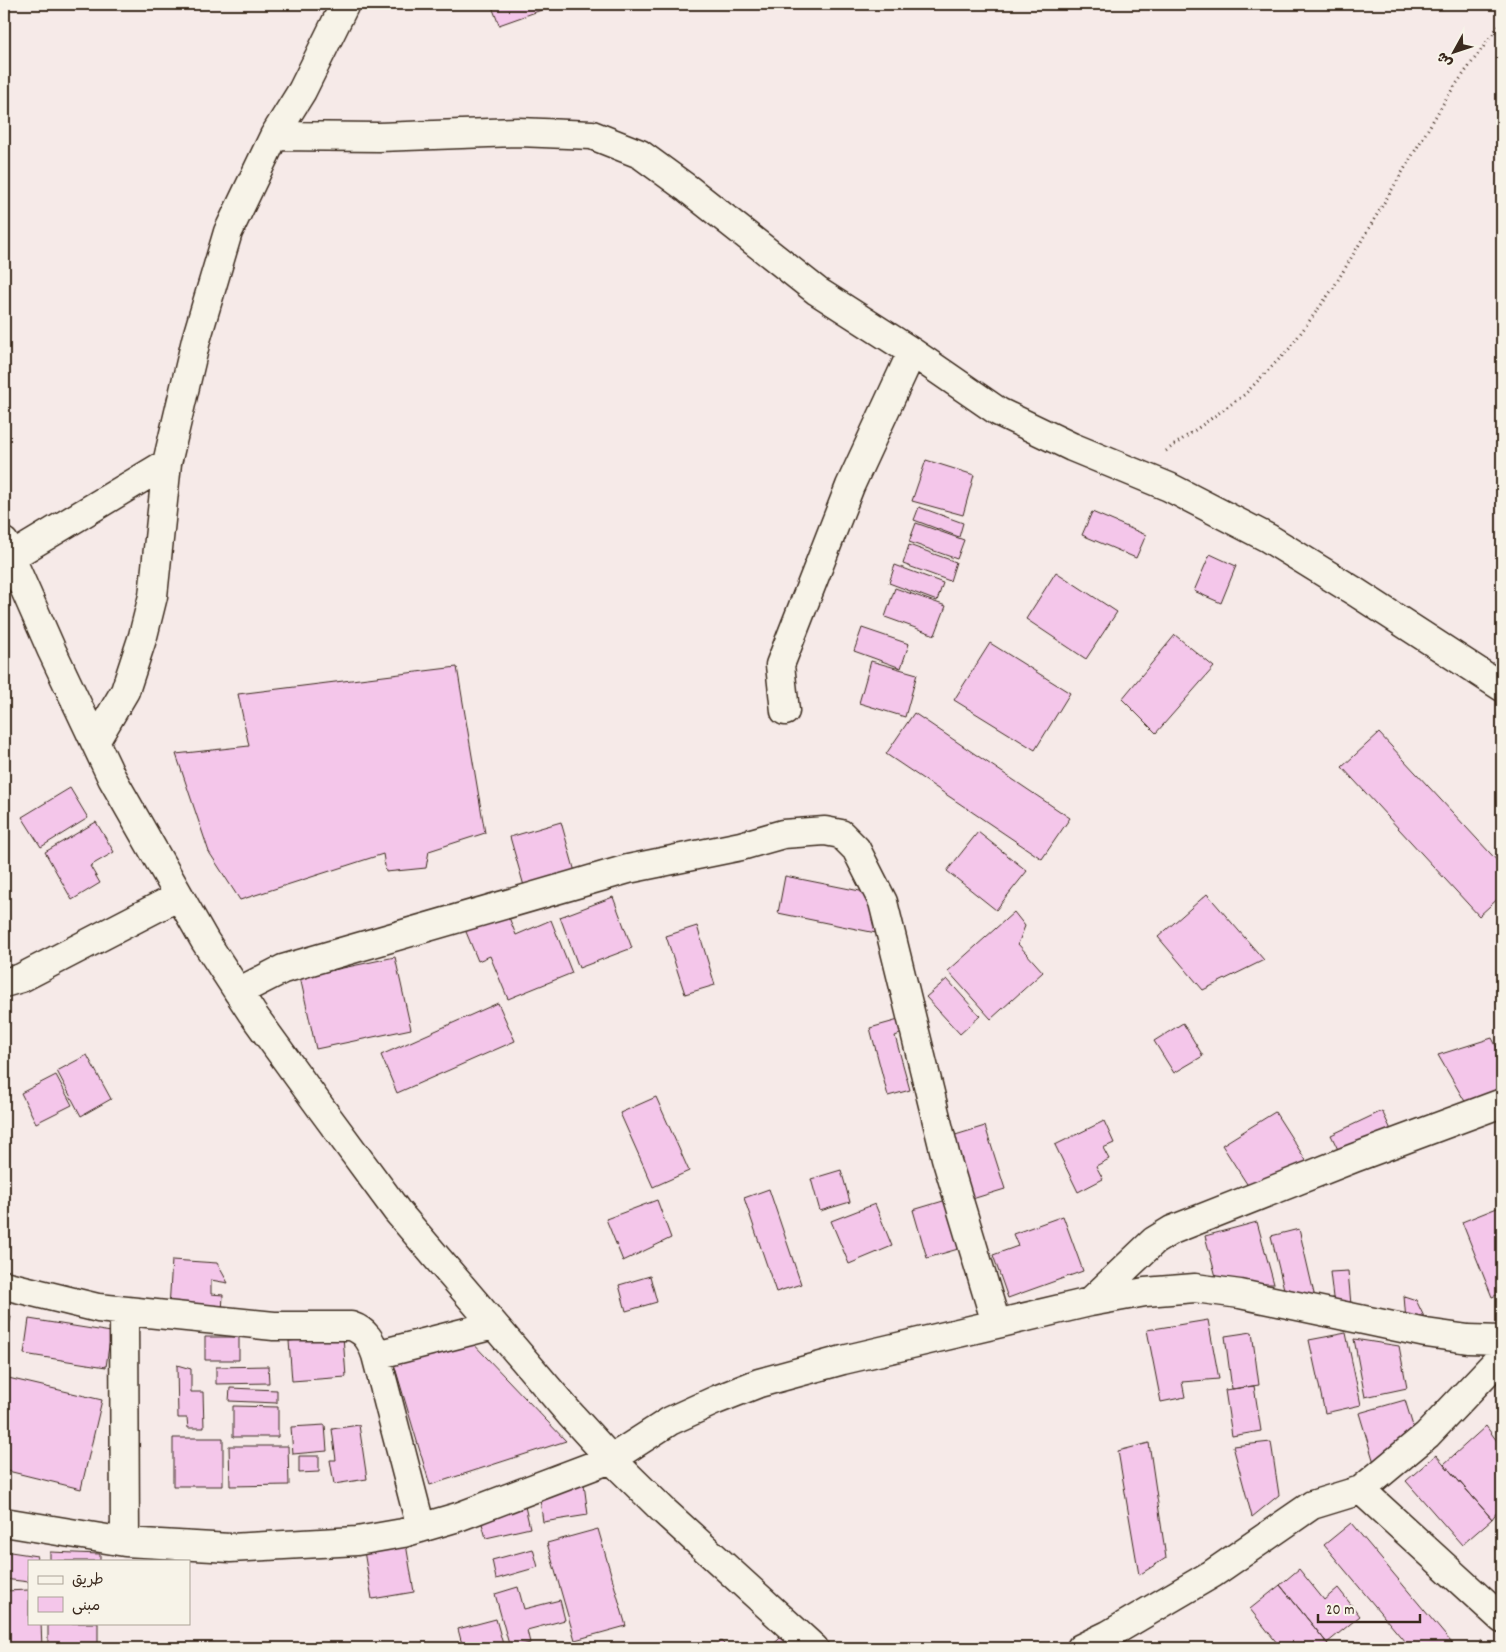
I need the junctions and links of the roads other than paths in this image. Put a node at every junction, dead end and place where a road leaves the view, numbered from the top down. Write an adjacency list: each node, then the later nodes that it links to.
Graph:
1 (345, 4): 2 (street)
2 (274, 136): 3 (street); 4 (street)
3 (912, 352): 6 (street); 7 (street)
4 (168, 462): 5 (street); 8 (street)
5 (7, 549): 8 (street)
6 (1502, 687)
7 (785, 711)
8 (95, 742): 9 (street)
9 (179, 896): 10 (street); 11 (street)
10 (4, 983)
11 (238, 992): 16 (street); 17 (street)
12 (1502, 1103): 14 (street)
13 (4, 1285): 15 (street)
14 (1090, 1302): 16 (street); 18 (street)
15 (124, 1311): 19 (street); 25 (street)
16 (996, 1324): 21 (street)
17 (494, 1325): 19 (street); 21 (street)
18 (1502, 1340)
19 (376, 1355): 24 (street)
20 (1502, 1356): 22 (street)
21 (611, 1459): 24 (street); 27 (street)
22 (1361, 1490): 26 (street); 28 (street)
23 (4, 1522): 25 (street)
24 (422, 1528): 25 (street)
25 (125, 1542)
26 (1502, 1619)
27 (814, 1648)
28 (1081, 1648)

